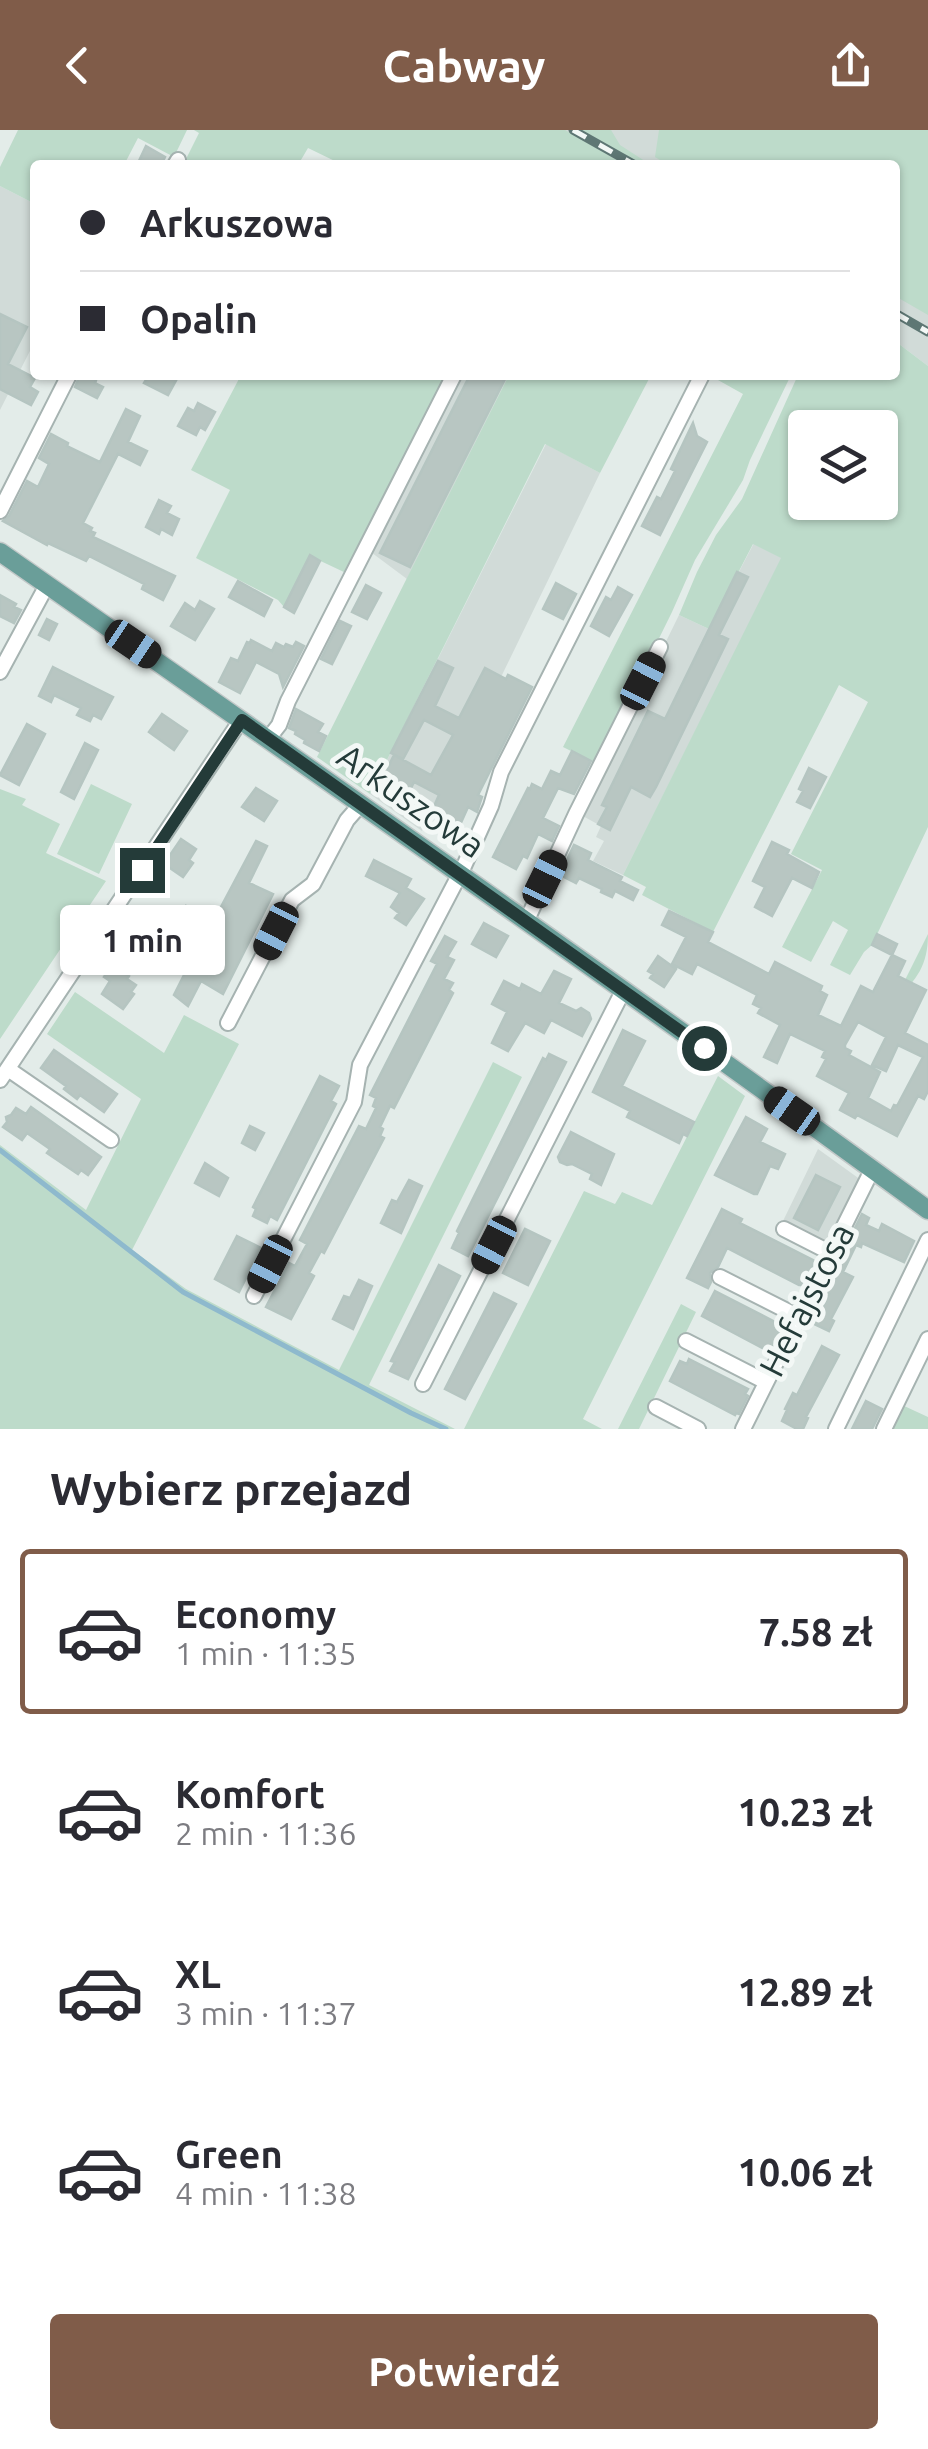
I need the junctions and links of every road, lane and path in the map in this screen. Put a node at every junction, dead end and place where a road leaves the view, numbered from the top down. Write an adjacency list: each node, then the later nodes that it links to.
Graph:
1 (66, 380): 4 (street)
2 (451, 380): 10 (street)
3 (699, 380): 12 (street)
4 (0, 511)
5 (0, 552): 6 (main road, Arkuszowa)
6 (48, 585): 8 (street); 9 (main road, Arkuszowa)
7 (660, 648): 13 (street)
8 (0, 672)
9 (242, 720): 10 (main road, Arkuszowa); 16 (street)
10 (268, 739): 11 (main road, Arkuszowa)
11 (360, 804): 12 (main road, Arkuszowa); 15 (street)
12 (458, 875): 13 (main road, Arkuszowa); 24 (street)
13 (526, 922): 14 (main road, Arkuszowa)
14 (623, 991): 18 (main road, Arkuszowa); 29 (street)
15 (228, 1023)
16 (4, 1075): 17 (street)
17 (111, 1140)
18 (872, 1170): 19 (main road, Arkuszowa); 22 (street, Hefajstosa)
19 (928, 1210)
20 (784, 1229): 22 (street)
21 (928, 1240): 33 (street)
22 (832, 1253): 25 (street, Hefajstosa)
23 (720, 1278): 25 (street)
24 (254, 1296)
25 (799, 1317): 28 (street, Hefajstosa)
26 (928, 1339): 34 (street)
27 (686, 1341): 28 (street)
28 (766, 1382): 32 (street, Hefajstosa)
29 (423, 1384)
30 (656, 1407): 31 (street)
31 (698, 1429)
32 (743, 1429)
33 (836, 1429)
34 (884, 1429)

